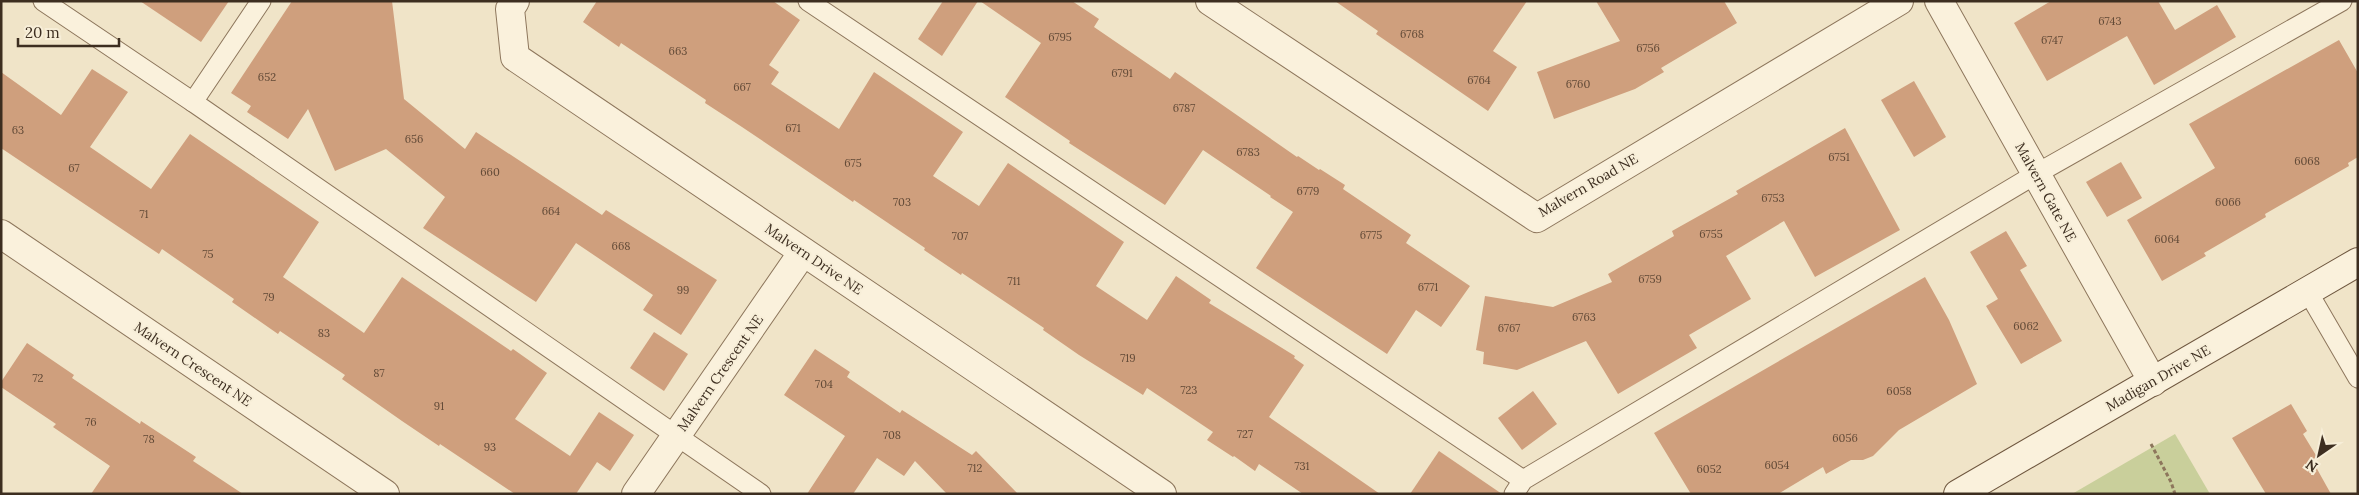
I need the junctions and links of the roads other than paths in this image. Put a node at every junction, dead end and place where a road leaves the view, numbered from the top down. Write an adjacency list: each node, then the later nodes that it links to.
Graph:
1 (43, 1): 9 (lane)
2 (261, 1): 9 (lane)
3 (515, 1): 12 (street, Malvern Drive NE)
4 (808, 1): 18 (lane)
5 (1210, 1): 6 (street, Malvern Road NE)
6 (1898, 1)
7 (1940, 1): 10 (street, Malvern Gate NE)
8 (2342, 1): 10 (lane)
9 (193, 102): 17 (lane)
10 (2036, 174): 16 (street, Malvern Gate NE); 18 (lane)
11 (1, 234): 19 (street, Malvern Crescent NE)
12 (803, 252): 17 (street, Malvern Crescent NE); 22 (street, Malvern Drive NE)
13 (2358, 262): 14 (street, Madigan Drive NE)
14 (2308, 292): 15 (lane); 16 (street, Madigan Drive NE)
15 (2358, 378)
16 (2153, 382): 23 (street, Madigan Drive NE)
17 (677, 435): 20 (street, Malvern Crescent NE); 21 (lane)
18 (1518, 487)
19 (385, 494)
20 (636, 494)
21 (761, 494)
22 (1162, 494)
23 (1958, 494)

